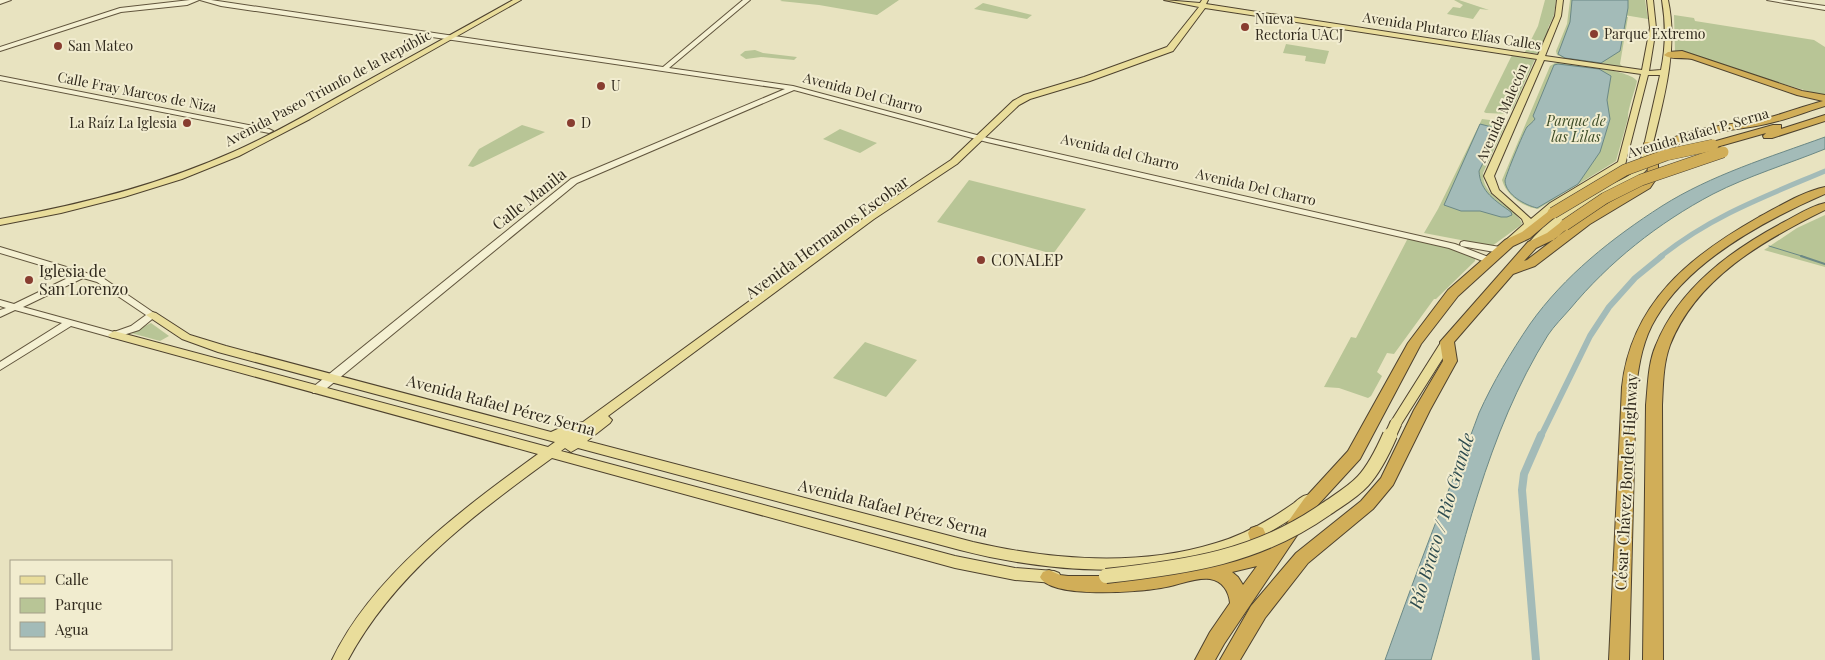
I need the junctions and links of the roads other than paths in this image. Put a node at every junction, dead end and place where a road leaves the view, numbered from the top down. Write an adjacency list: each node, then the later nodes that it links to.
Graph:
1 (8, 0): 14 (street)
2 (151, 0): 16 (street)
3 (196, 0): 17 (street)
4 (203, 0): 19 (street)
5 (507, 0): 25 (main road)
6 (518, 0): 25 (main road, Avenida Paseo Triunfo de la Repúblic)
7 (748, 0): 32 (street)
8 (1167, 0): 18 (main road, Avenida Plutarco Elías Calles)
9 (1560, 0): 30 (main road, Avenida Malecón)
10 (1566, 0): 30 (main road, Avenida Malecón)
11 (1650, 0): 35 (main road)
12 (1665, 0): 29 (main road)
13 (1770, 0): 21 (street)
14 (1, 1)
15 (136, 2): 20 (street); 22 (street)
16 (175, 3): 17 (street); 20 (street)
17 (187, 3): 19 (street)
18 (1205, 3): 23 (main road); 24 (main road, Avenida Hermanos Escobar); 30 (main road, Avenida Plutarco Elías Calles)
19 (221, 4): 26 (street)
20 (143, 7): 22 (street)
21 (1825, 8)
22 (122, 10): 28 (street)
23 (1194, 20): 24 (main road); 27 (main road)
24 (1192, 31): 31 (main road, Avenida Hermanos Escobar)
25 (451, 34): 26 (street); 26 (main road); 32 (street); 45 (main road, Avenida Paseo Triunfo de la Repúblic)
26 (428, 39): 45 (main road)
27 (1173, 47): 31 (main road); 44 (main road, Avenida Hermanos Escobar)
28 (0, 48)
29 (1668, 55): 34 (main road); 40 (highway)
30 (1545, 59): 33 (main road, Avenida Plutarco Elías Calles); 55 (main road, Avenida Malecón); 57 (main road, Avenida Malecón)
31 (1150, 61): 44 (main road, Avenida Hermanos Escobar)
32 (664, 69): 39 (street)
33 (1616, 69): 35 (main road, Avenida Plutarco Elías Calles); 37 (main road)
34 (1665, 72): 35 (main road, Avenida Plutarco Elías Calles); 37 (main road)
35 (1645, 73): 37 (main road)
36 (0, 78): 46 (street, Calle Fray Marcos de Niza)
37 (1650, 87): 48 (main road); 55 (main road)
38 (793, 88): 39 (street, Calle Manila); 47 (street, Avenida Del Charro)
39 (777, 90): 77 (street, Calle Manila)
40 (1825, 98)
41 (1825, 103): 51 (highway)
42 (1825, 111): 50 (highway, Avenida Rafael P. Serna)
43 (1825, 118): 50 (highway, Avenida Rafael P. Serna)
44 (999, 123): 47 (main road, Avenida Hermanos Escobar)
45 (287, 125): 46 (main road, Avenida Paseo Triunfo de la Repúblic)
46 (269, 134): 54 (main road); 56 (main road, Avenida Paseo Triunfo de la Repúblic)
47 (986, 137): 49 (street, Avenida Del Charro); 79 (main road, Avenida Hermanos Escobar)
48 (1650, 144): 51 (highway); 58 (main road)
49 (1018, 145): 59 (street, Avenida del Charro); 61 (street, Avenida Del Charro)
50 (1718, 148): 55 (highway, Avenida Rafael P. Serna, bridge); 58 (highway, Avenida Rafael P. Serna, bridge)
51 (1654, 157): 63 (highway)
52 (1825, 190): 94 (highway, César Chávez Border Highway)
53 (1825, 206): 95 (highway, César Chávez Border Highway)
54 (0, 214)
55 (1547, 214): 57 (main road); 59 (highway, Avenida Rafael P. Serna)
56 (0, 222)
57 (1530, 224): 59 (main road)
58 (1532, 245): 63 (highway)
59 (1505, 246): 61 (highway, Avenida Rafael Pérez Serna)
60 (0, 250): 62 (street)
61 (1488, 260): 85 (highway, Avenida Rafael Pérez Serna)
62 (84, 274): 64 (street); 65 (street)
63 (1506, 274): 75 (highway)
64 (65, 284): 65 (street); 66 (street)
65 (110, 285): 71 (street)
66 (46, 293): 68 (street); 69 (street)
67 (0, 304): 68 (street)
68 (14, 307): 69 (street); 70 (street)
69 (32, 313): 72 (street); 73 (street)
70 (0, 314)
71 (152, 315): 74 (street); 77 (main road, Avenida Rafael Pérez Serna)
72 (0, 320)
73 (69, 323): 74 (street); 76 (street)
74 (114, 335): 78 (main road, Avenida Rafael Pérez Serna)
75 (1447, 342): 89 (main road, Avenida Rafael Pérez Serna, bridge); 93 (highway)
76 (0, 367)
77 (332, 379): 78 (street, Calle Manila); 81 (main road, Avenida Rafael Pérez Serna)
78 (317, 390): 82 (main road, Avenida Rafael Pérez Serna)
79 (639, 390): 80 (main road, Avenida Hermanos Escobar); 83 (main road, Avenida Hermanos Escobar)
80 (586, 425): 81 (main road); 83 (main road, Avenida Hermanos Escobar)
81 (551, 437): 83 (main road, Avenida Rafael Pérez Serna)
82 (529, 447): 83 (main road, Avenida Rafael Pérez Serna); 84 (main road)
83 (563, 448): 84 (main road, Avenida Hermanos Escobar); 86 (main road, Avenida Hermanos Escobar); 87 (main road, Avenida Rafael Pérez Serna); 89 (main road, Avenida Rafael Pérez Serna)
84 (527, 470): 86 (main road, Avenida Hermanos Escobar)
85 (1320, 490): 87 (main road, Avenida Rafael Pérez Serna); 90 (highway)
86 (464, 519): 91 (main road, Avenida Hermanos Escobar)
87 (1257, 534): 88 (highway)
88 (1207, 572): 89 (highway); 90 (highway)
89 (1049, 577)
90 (1240, 605): 92 (highway)
91 (340, 660)
92 (1206, 660)
93 (1230, 660)
94 (1619, 660)
95 (1653, 660)

